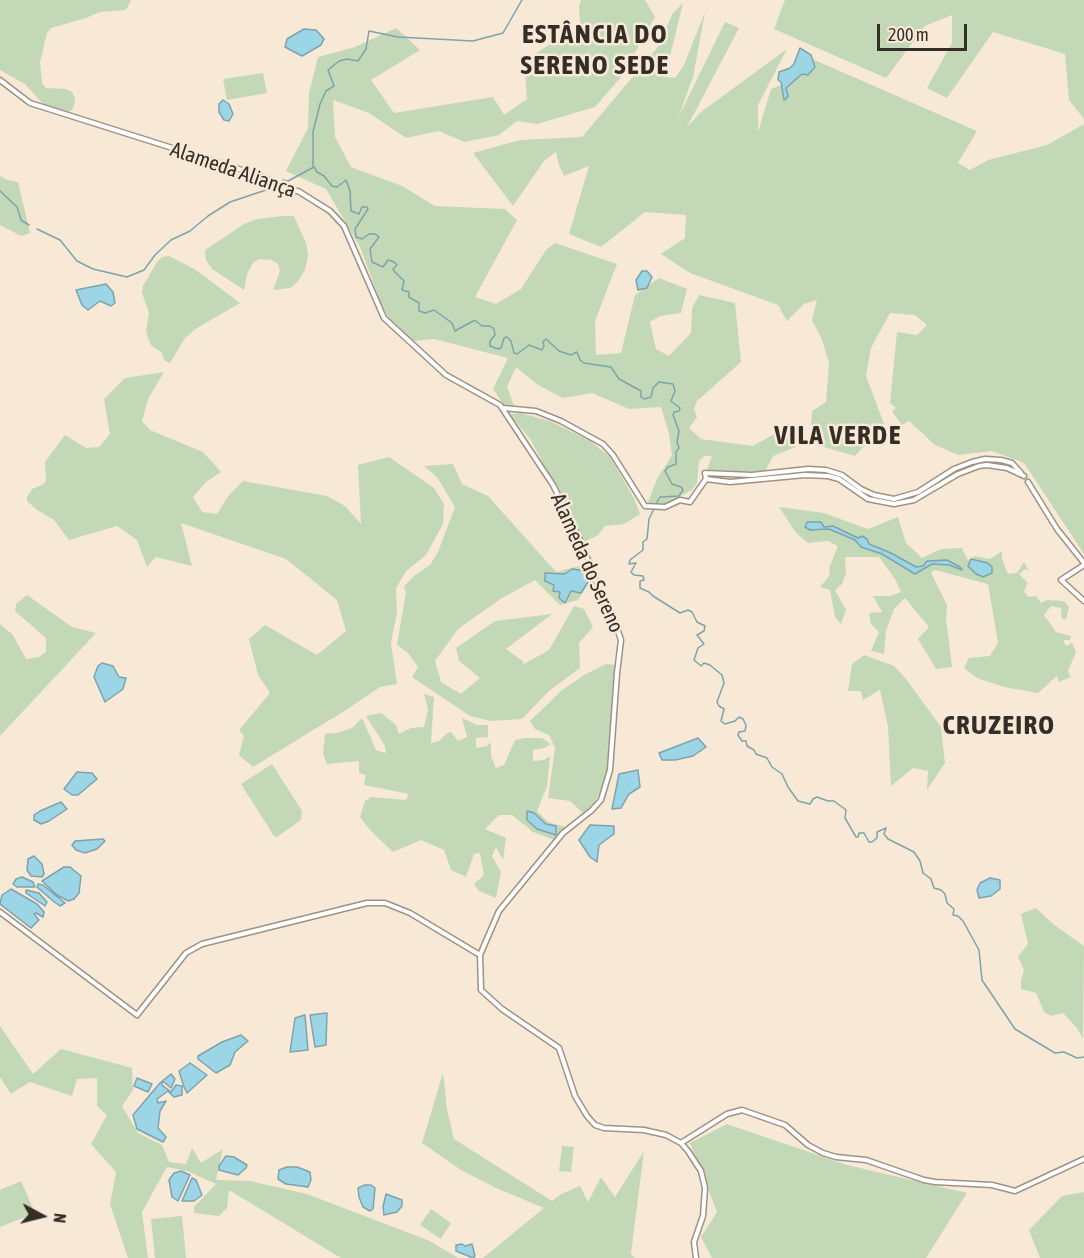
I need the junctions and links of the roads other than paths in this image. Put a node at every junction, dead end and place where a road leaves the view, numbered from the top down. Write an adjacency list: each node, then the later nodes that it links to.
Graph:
1 (0, 80): 2 (street, Alameda Aliança)
2 (502, 408): 3 (street); 5 (street, Alameda Aliança)
3 (706, 479): 3 (street)
4 (1028, 482): 6 (street)
5 (553, 484): 9 (street, Alameda do Sereno)
6 (1084, 565): 7 (street)
7 (1084, 602)
8 (0, 912): 9 (street)
9 (480, 954): 10 (street)
10 (681, 1143): 11 (street); 12 (street)
11 (1084, 1159)
12 (696, 1258)

